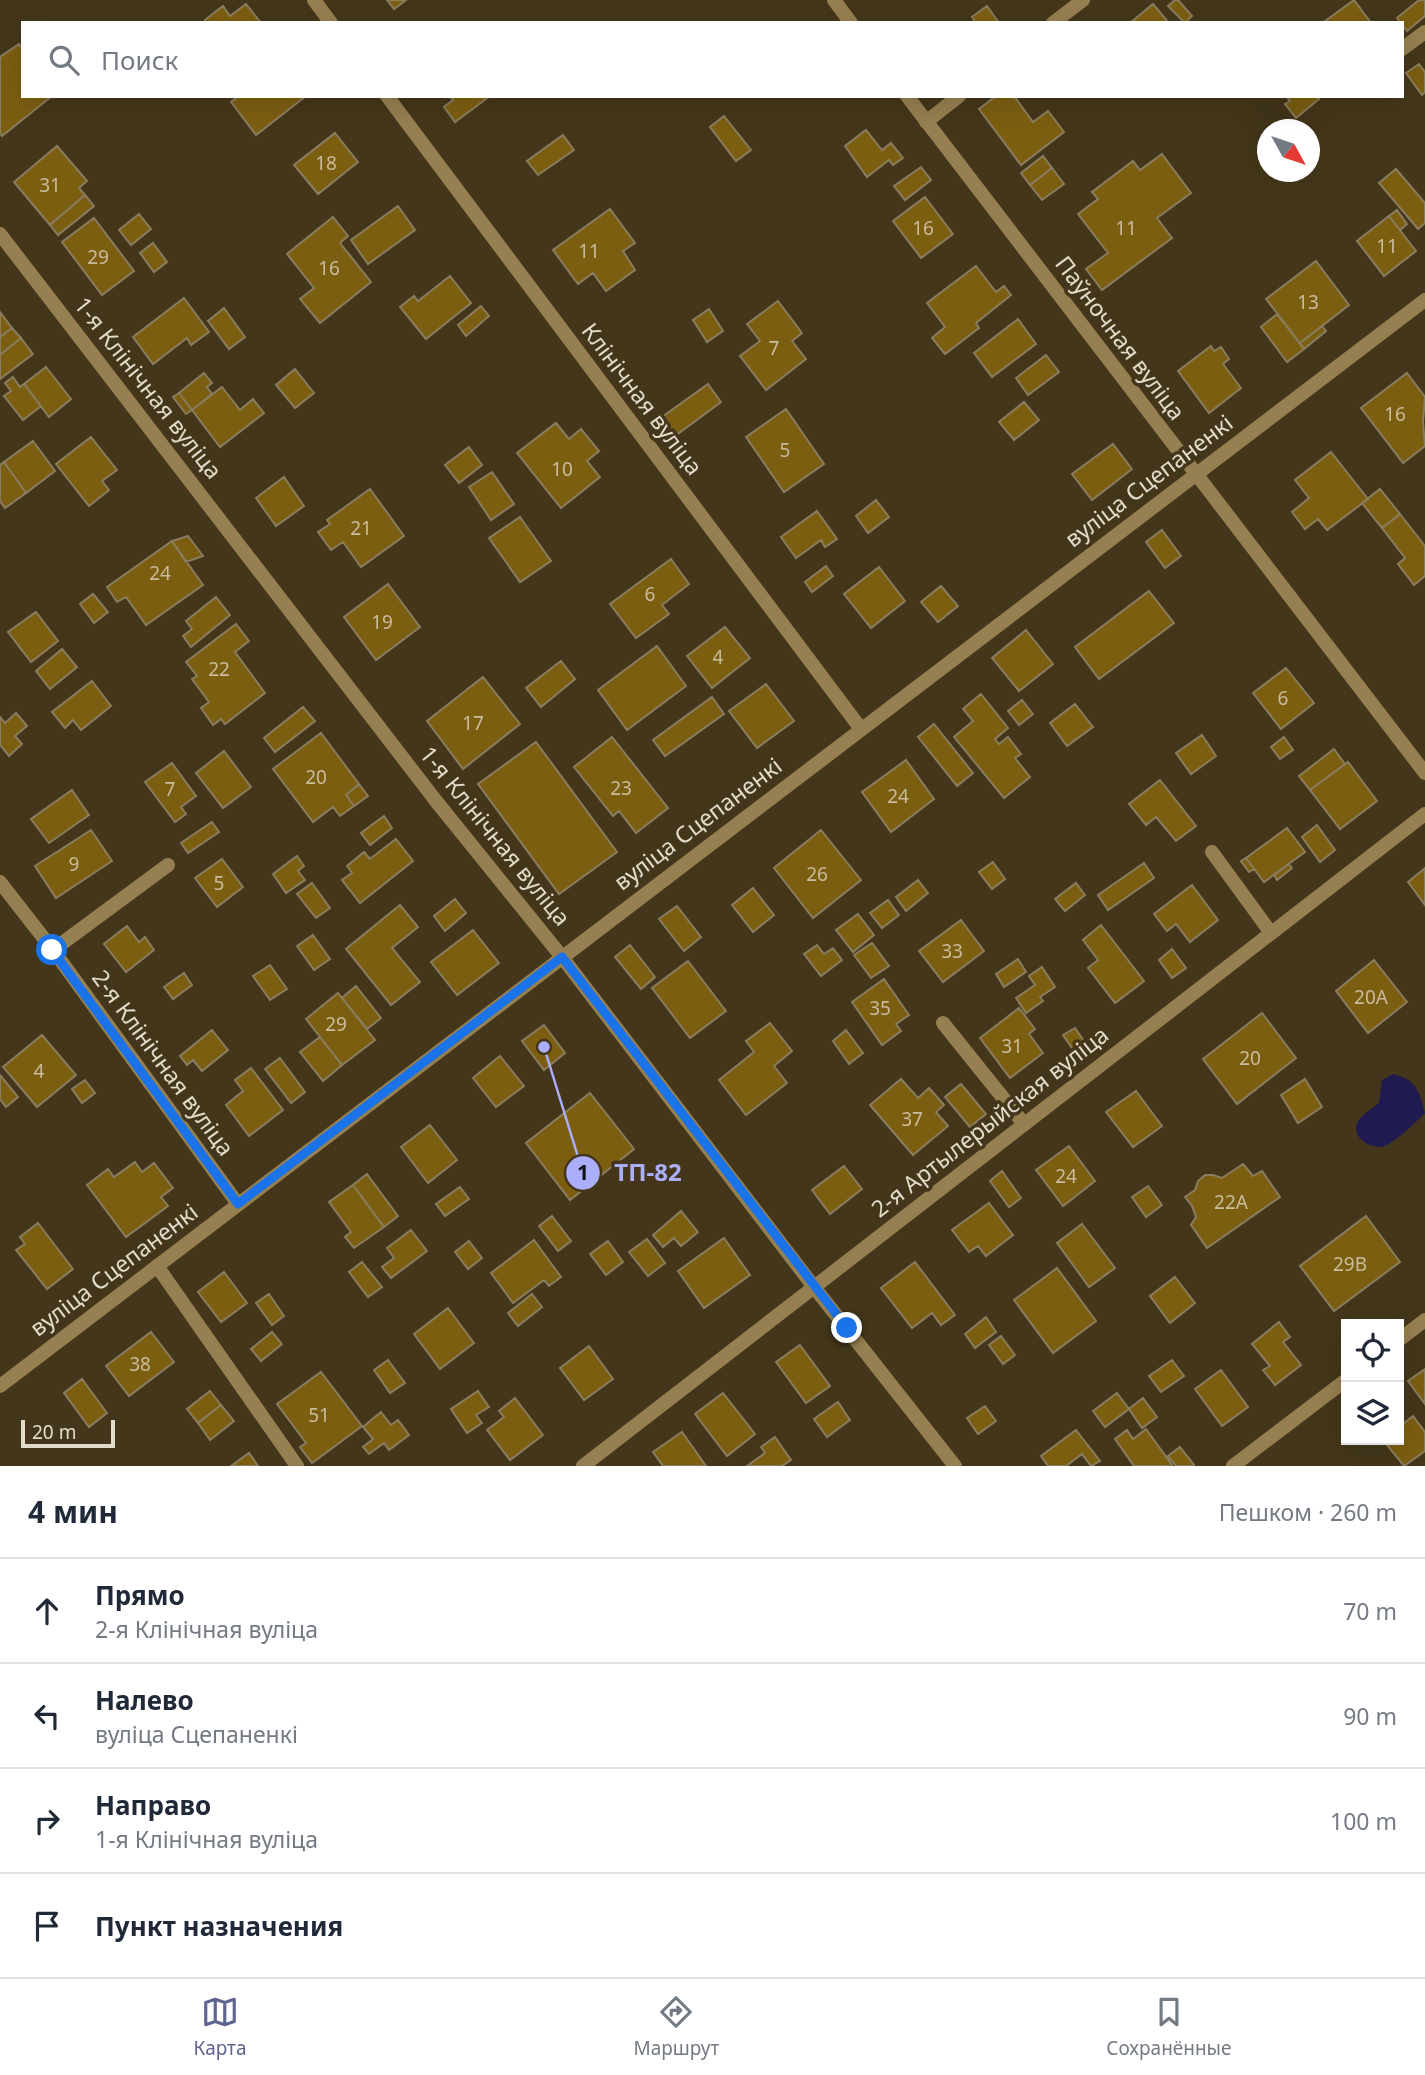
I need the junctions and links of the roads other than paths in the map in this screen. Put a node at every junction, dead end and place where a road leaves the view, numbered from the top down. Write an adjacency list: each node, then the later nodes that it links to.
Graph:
1 (314, 0): 4 (street)
2 (834, 0): 5 (street)
3 (1083, 0): 6 (street)
4 (330, 21)
5 (850, 21)
6 (1056, 21)
7 (1425, 32): 8 (street)
8 (1404, 48)
9 (389, 98): 16 (street, Клінічная вуліца)
10 (908, 98): 12 (street, Паўночная вуліца)
11 (956, 98): 12 (street)
12 (926, 122): 15 (street, Паўночная вуліца)
13 (0, 234): 24 (street, 1-я Клінічная вуліца)
14 (1425, 300): 15 (street, вуліца Сцепаненкі)
15 (1195, 474): 16 (street, вуліца Сцепаненкі); 17 (street, Паўночная вуліца)
16 (862, 729): 24 (street, вуліца Сцепаненкі)
17 (1425, 774)
18 (1425, 814): 22 (street, 2-я Артылерыйская вуліца)
19 (1212, 852): 22 (street)
20 (168, 865): 23 (street)
21 (0, 882): 23 (street, 2-я Клінічная вуліца)
22 (1271, 933): 26 (street, 2-я Артылерыйская вуліца)
23 (52, 950): 27 (street, 2-я Клінічная вуліца)
24 (562, 957): 27 (street, вуліца Сцепаненкі); 29 (street, 1-я Клінічная вуліца)
25 (943, 1023): 26 (street)
26 (1024, 1124): 29 (street, 2-я Артылерыйская вуліца)
27 (238, 1204): 28 (street, вуліца Сцепаненкі)
28 (157, 1266): 33 (street, вуліца Сцепаненкі); 34 (street)
29 (814, 1287): 35 (street, 2-я Артылерыйская вуліца); 36 (street, 1-я Клінічная вуліца)
30 (1425, 1320): 31 (street)
31 (1404, 1336)
32 (1343, 1382): 37 (street)
33 (0, 1386)
34 (297, 1466)
35 (583, 1466)
36 (955, 1466)
37 (1233, 1466)

